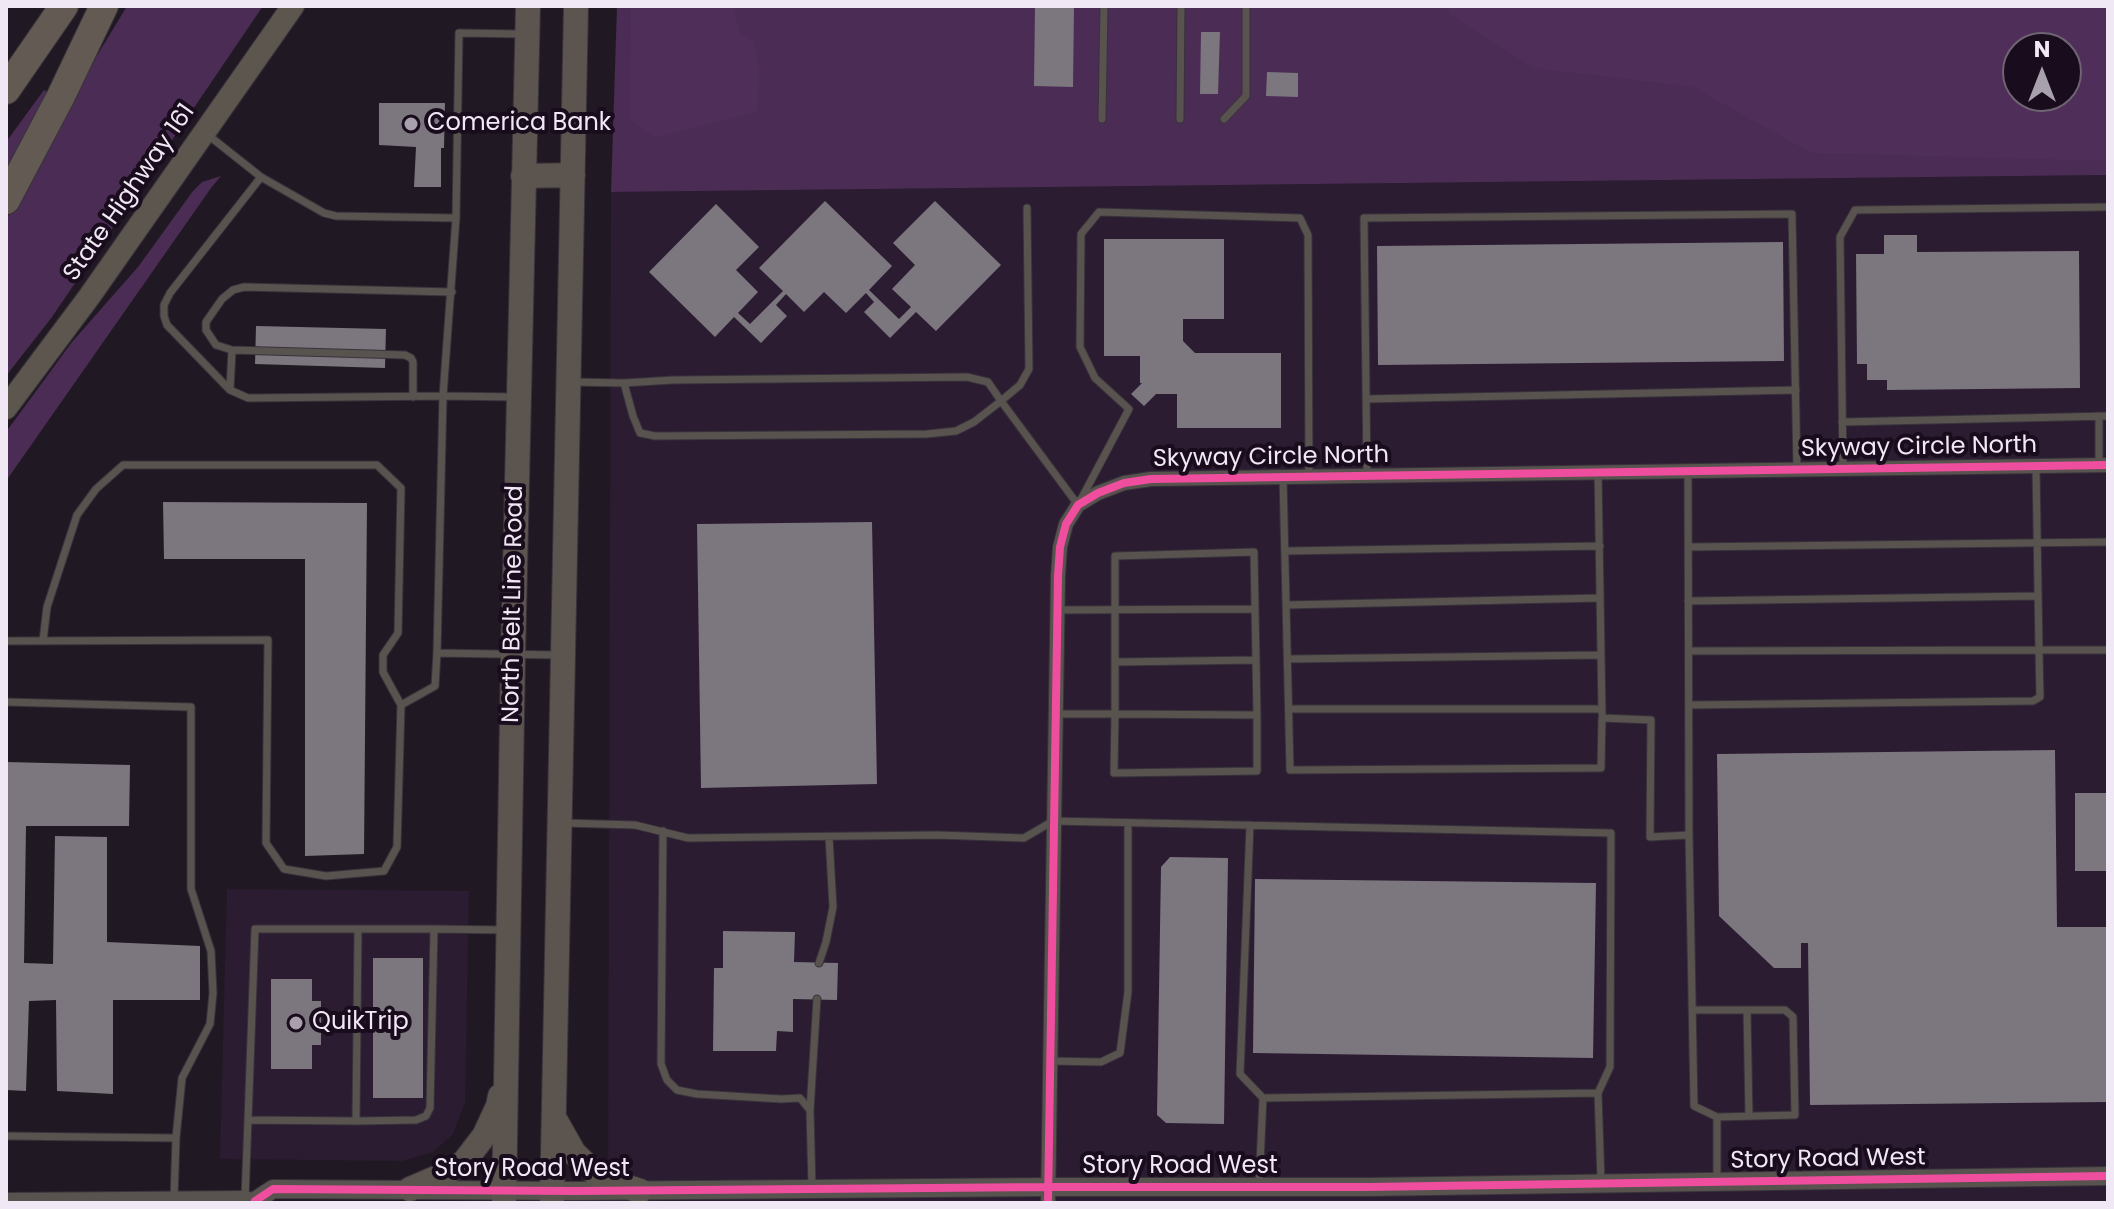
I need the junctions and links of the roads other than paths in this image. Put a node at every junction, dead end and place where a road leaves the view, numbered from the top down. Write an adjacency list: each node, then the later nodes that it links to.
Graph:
1 (64, 6): 10 (highway)
2 (104, 6): 18 (highway)
3 (293, 6): 14 (main road, State Highway 161)
4 (528, 6): 9 (main road, North Belt Line Road)
5 (576, 6): 15 (main road)
6 (1104, 6): 11 (lane)
7 (1181, 6): 12 (lane)
8 (1246, 6): 13 (lane)
9 (528, 34): 16 (main road, North Belt Line Road); 21 (lane)
10 (6, 90)
11 (1102, 119)
12 (1180, 119)
13 (1224, 119)
14 (204, 132): 17 (lane); 33 (main road, State Highway 161)
15 (573, 175): 16 (main road); 24 (main road)
16 (523, 176): 30 (main road, North Belt Line Road)
17 (261, 177): 21 (lane); 26 (lane)
18 (6, 200)
19 (2108, 207): 35 (lane)
20 (1027, 208): 32 (lane)
21 (456, 218): 22 (lane)
22 (452, 292): 23 (lane); 28 (lane)
23 (232, 350): 26 (lane); 29 (lane)
24 (570, 382): 25 (lane); 65 (main road)
25 (624, 383): 32 (lane); 32 (lane)
26 (230, 390): 29 (lane)
27 (1796, 390): 31 (lane); 31 (lane); 39 (lane)
28 (443, 396): 29 (lane); 30 (lane); 63 (lane)
29 (413, 397)
30 (519, 397): 64 (main road, North Belt Line Road)
31 (1367, 399): 42 (lane)
32 (1001, 401): 45 (lane)
33 (6, 408)
34 (2103, 416): 35 (lane); 36 (lane)
35 (1842, 422): 38 (lane)
36 (2103, 466): 37 (street, Skyway Circle North)
37 (2036, 467): 38 (street, Skyway Circle North); 47 (lane)
38 (1843, 468): 39 (street, Skyway Circle North)
39 (1797, 469): 40 (street, Skyway Circle North)
40 (1688, 470): 41 (street, Skyway Circle North); 49 (lane)
41 (1598, 472): 42 (street, Skyway Circle North); 48 (lane)
42 (1367, 475): 43 (street, Skyway Circle North)
43 (1309, 476): 44 (street, Skyway Circle North); 45 (lane)
44 (1283, 477): 45 (street, Skyway Circle North); 50 (lane)
45 (1078, 505): 56 (street)
46 (2108, 542): 47 (lane)
47 (2037, 543): 49 (lane); 51 (lane)
48 (1600, 546): 50 (lane); 52 (lane)
49 (1688, 547): 53 (lane)
50 (1285, 551): 54 (lane)
51 (2038, 596): 53 (lane); 60 (lane)
52 (1600, 598): 54 (lane); 66 (lane)
53 (1688, 601): 62 (lane)
54 (1286, 605): 67 (lane)
55 (1255, 609): 57 (lane); 57 (lane); 68 (lane)
56 (1057, 610): 57 (lane); 75 (street)
57 (1115, 611): 69 (lane)
58 (6, 641): 59 (lane)
59 (43, 641): 71 (lane); 71 (lane)
60 (2039, 650): 61 (lane); 62 (lane); 72 (lane)
61 (2108, 650)
62 (1689, 651): 72 (lane)
63 (437, 653): 64 (lane); 71 (lane)
64 (513, 655): 65 (lane); 87 (main road, North Belt Line Road)
65 (564, 655): 79 (main road)
66 (1601, 655): 67 (lane); 74 (lane)
67 (1288, 659): 73 (lane)
68 (1256, 660): 69 (lane); 77 (lane)
69 (1115, 662): 76 (lane)
70 (6, 702): 103 (lane)
71 (401, 705)
72 (1689, 705): 83 (lane)
73 (1289, 709): 74 (lane); 74 (lane)
74 (1602, 713): 83 (lane)
75 (1055, 714): 76 (lane); 78 (street)
76 (1115, 714): 77 (lane); 77 (lane)
77 (1257, 715)
78 (1053, 821): 80 (lane); 84 (lane); 92 (street)
79 (560, 823): 82 (lane); 99 (main road)
80 (1128, 823): 81 (lane); 92 (lane)
81 (1250, 825): 94 (lane); 95 (lane)
82 (663, 831): 84 (lane); 96 (lane)
83 (1689, 835): 90 (lane)
84 (829, 837): 88 (lane)
85 (358, 929): 86 (lane); 100 (lane); 101 (lane)
86 (434, 929): 87 (lane); 101 (lane)
87 (508, 930): 93 (main road, North Belt Line Road)
88 (819, 963)
89 (817, 999): 96 (lane)
90 (1693, 1010): 91 (lane); 98 (lane)
91 (1747, 1010): 97 (lane); 97 (lane)
92 (1049, 1061): 111 (street)
93 (506, 1066): 108 (main road); 112 (main road, North Belt Line Road)
94 (1598, 1093): 95 (lane); 106 (lane)
95 (1263, 1098): 107 (lane)
96 (810, 1110): 109 (lane)
97 (1749, 1116): 98 (lane)
98 (1717, 1117): 105 (lane)
99 (555, 1118): 110 (main road); 113 (main road)
100 (248, 1120): 101 (lane); 115 (lane)
101 (356, 1121)
102 (6, 1136): 103 (lane)
103 (176, 1138): 114 (lane)
104 (2108, 1176): 105 (street, Story Road West)
105 (1717, 1181): 106 (street, Story Road West)
106 (1601, 1183): 107 (street, Story Road West)
107 (1259, 1187): 111 (street, Story Road West)
108 (410, 1189): 112 (street, Story Road West); 115 (street, Story Road West)
109 (812, 1190): 110 (street, Story Road West); 111 (street, Story Road West)
110 (640, 1191): 113 (street, Story Road West)
111 (1048, 1195)
112 (504, 1196): 113 (street, Story Road West)
113 (552, 1197)
114 (174, 1200): 115 (street, Story Road West); 116 (street, Story Road West)
115 (253, 1201)
116 (6, 1202)

